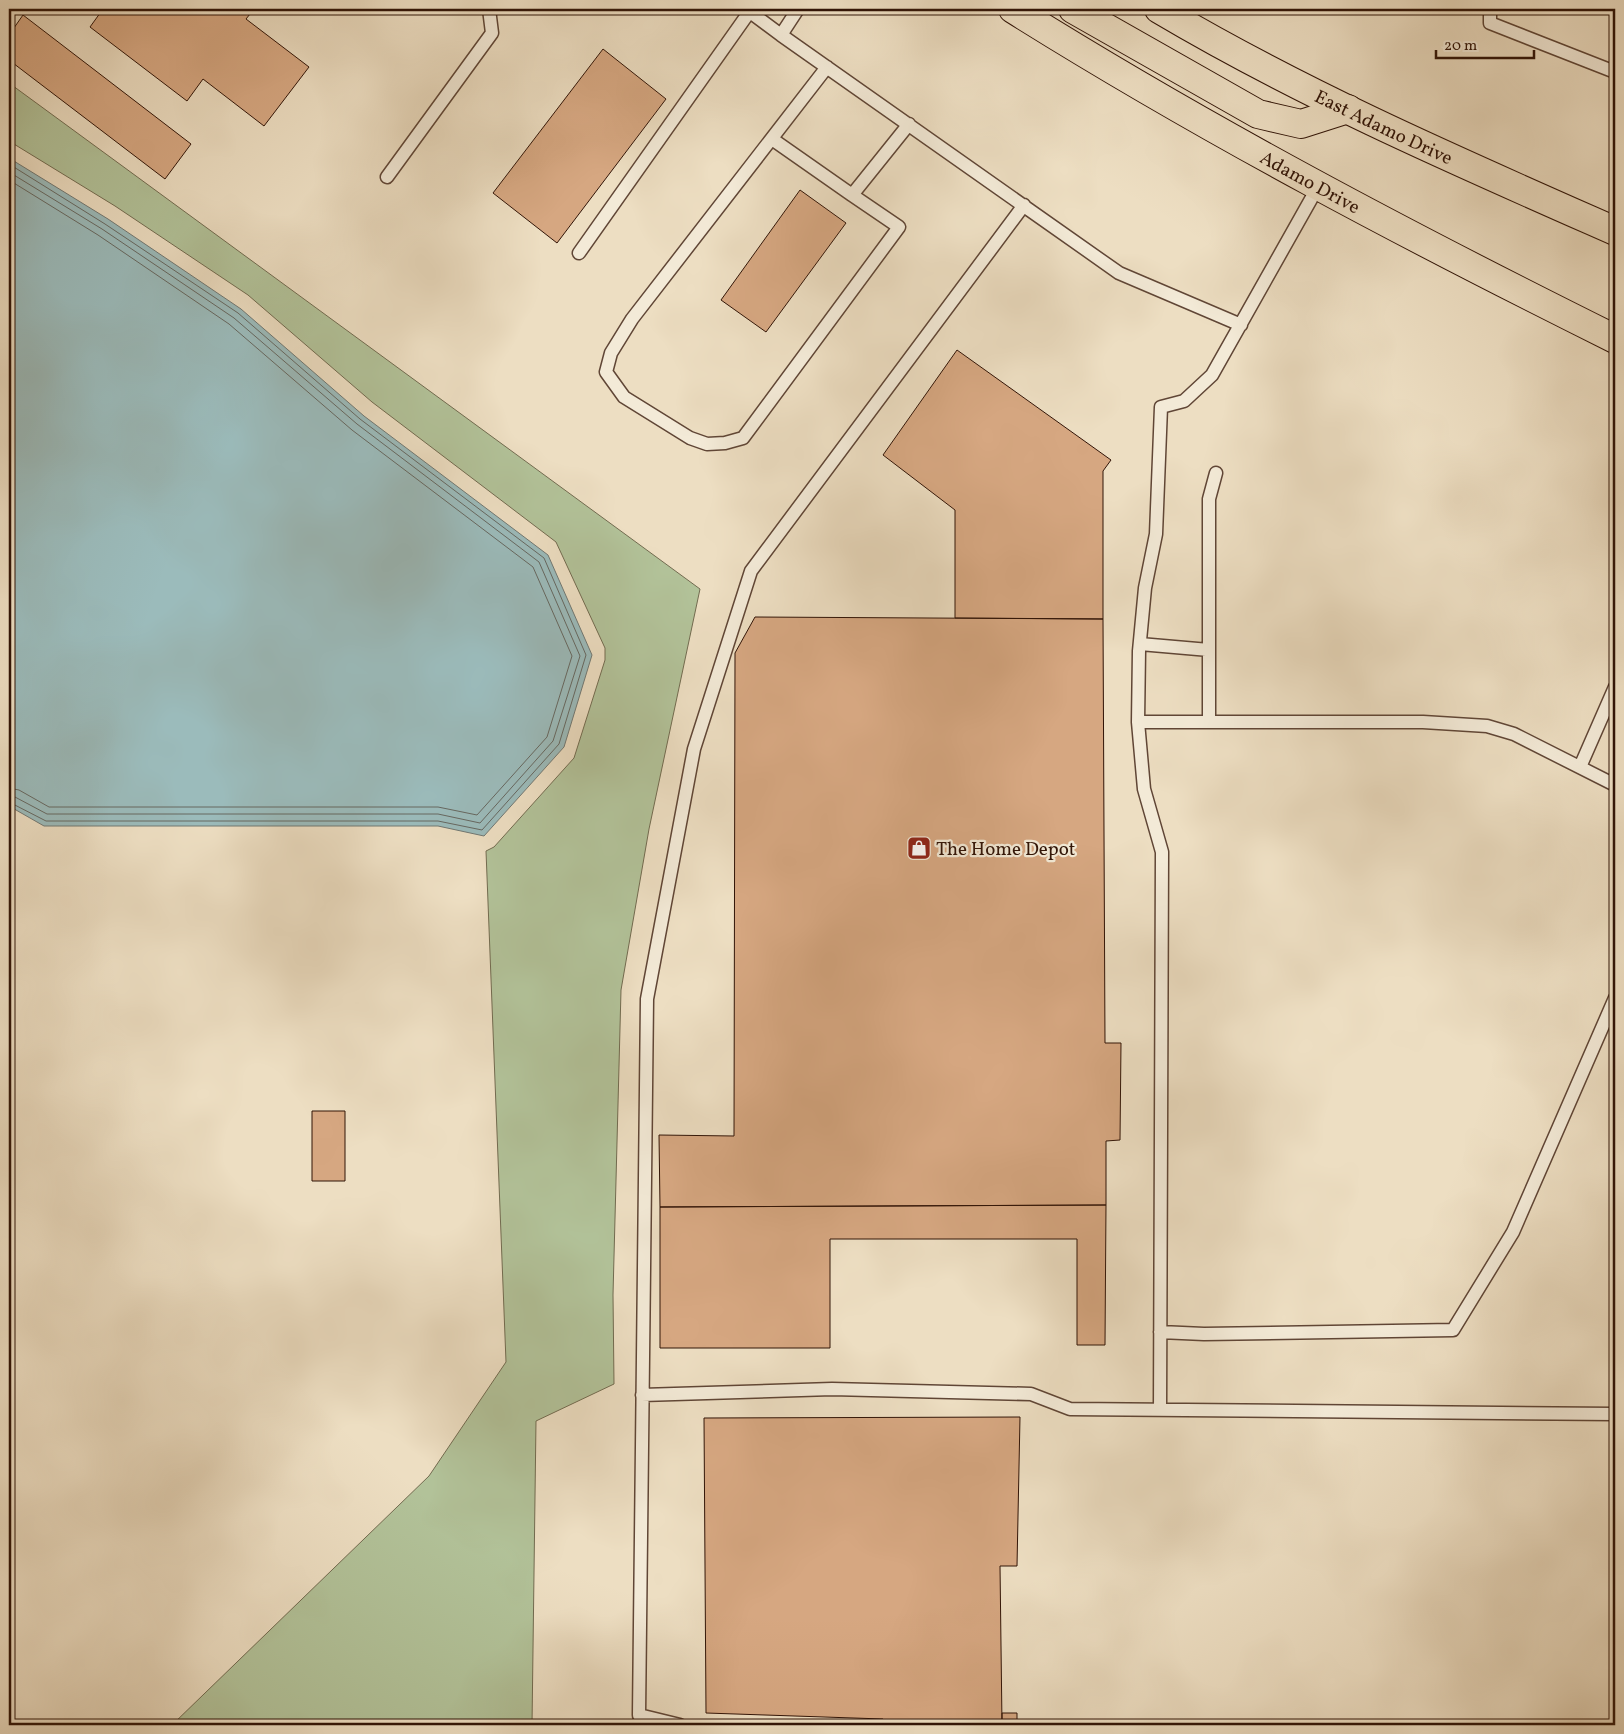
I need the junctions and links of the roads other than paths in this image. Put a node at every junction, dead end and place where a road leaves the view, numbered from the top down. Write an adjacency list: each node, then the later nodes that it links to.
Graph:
1 (490, 9): 14 (lane)
2 (798, 9): 8 (lane)
3 (1013, 9): 15 (main road, Adamo Drive)
4 (1073, 9): 11 (main road)
5 (1159, 9): 11 (main road, East Adamo Drive)
6 (1490, 9): 9 (lane)
7 (748, 10): 8 (lane); 19 (lane)
8 (781, 35): 10 (lane)
9 (1613, 66)
10 (827, 67): 12 (lane); 13 (lane)
11 (1348, 109): 18 (main road, East Adamo Drive)
12 (908, 124): 16 (lane); 17 (lane)
13 (772, 139): 16 (lane); 16 (lane)
14 (388, 177)
15 (1319, 185): 20 (lane); 21 (main road, Adamo Drive)
16 (852, 195)
17 (1024, 205): 20 (lane); 32 (lane)
18 (1615, 231)
19 (579, 253)
20 (1241, 325): 23 (lane)
21 (1615, 339)
22 (1216, 472): 24 (lane)
23 (1140, 644): 24 (lane); 26 (lane)
24 (1209, 650): 27 (lane)
25 (1615, 687): 28 (lane)
26 (1138, 722): 27 (lane); 31 (lane)
27 (1209, 722): 28 (lane)
28 (1580, 767): 29 (lane)
29 (1615, 785)
30 (1615, 998): 31 (lane)
31 (1160, 1332): 33 (lane)
32 (642, 1394): 33 (lane); 35 (lane)
33 (1160, 1410): 34 (lane)
34 (1615, 1414)
35 (680, 1725)

